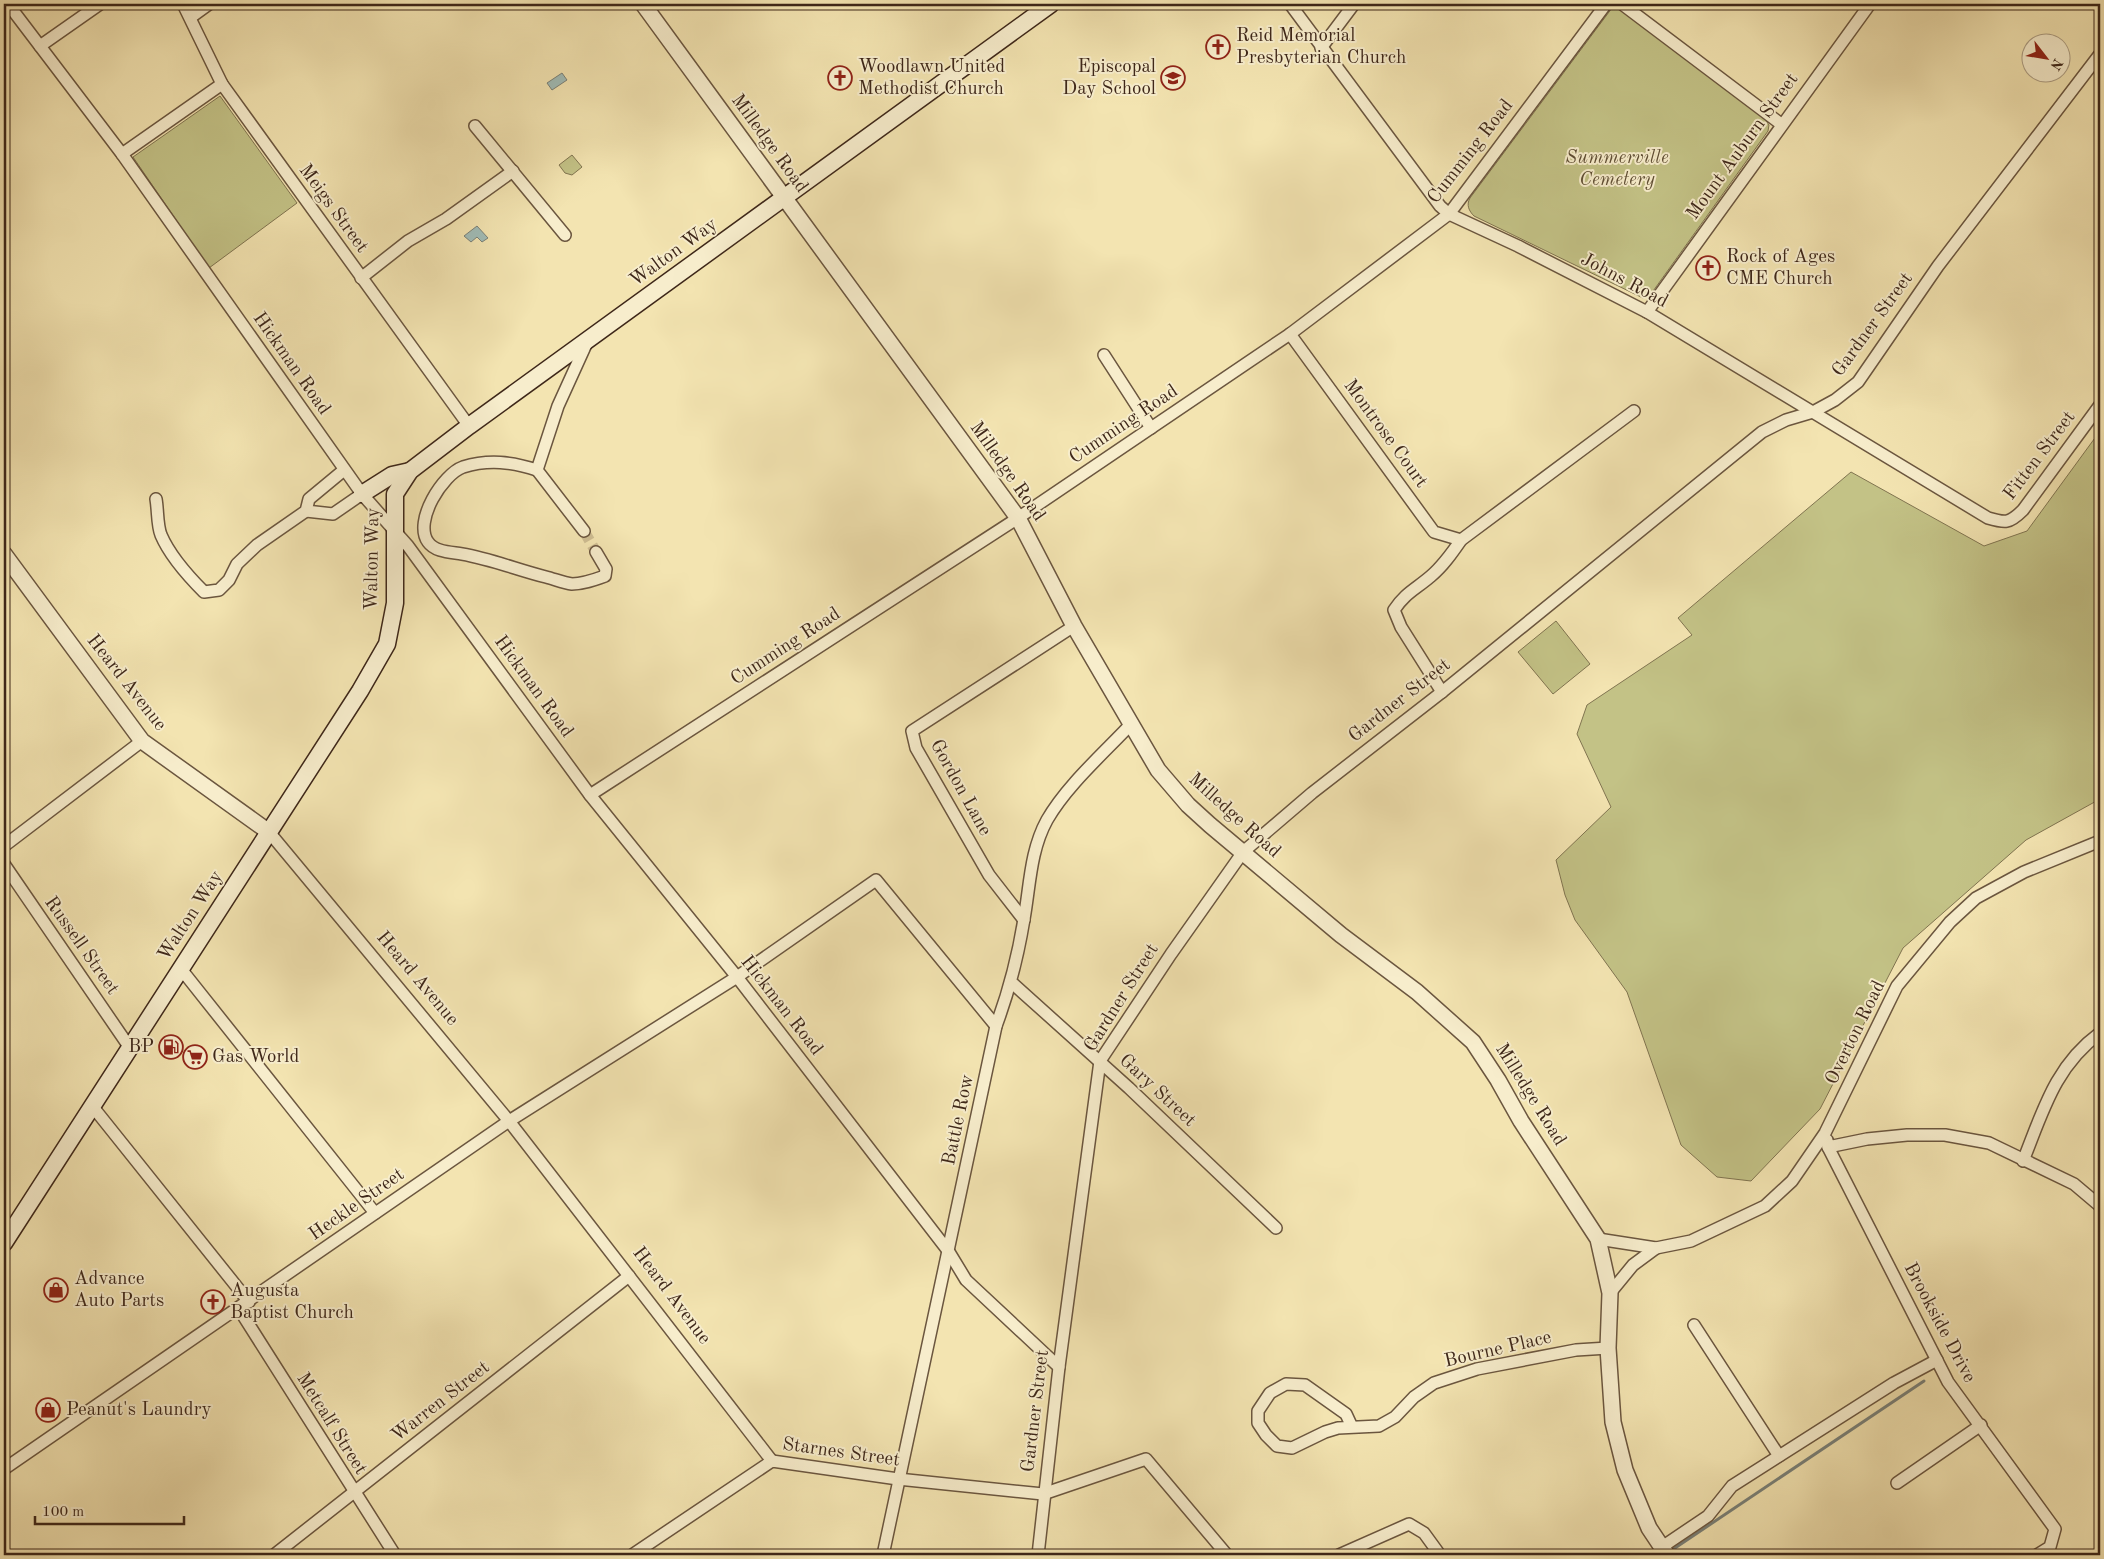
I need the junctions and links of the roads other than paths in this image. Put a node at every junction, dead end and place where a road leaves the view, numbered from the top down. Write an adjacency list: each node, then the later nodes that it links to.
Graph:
1 (8, 4): 13 (street, Hickman Road)
2 (100, 4): 13 (street)
3 (183, 4): 12 (street, Meigs Street)
4 (210, 4): 12 (street)
5 (643, 4): 21 (street, Milledge Road)
6 (1051, 4): 21 (main road, Walton Way)
7 (1290, 4): 14 (street, Johns Road)
8 (1354, 4): 14 (street)
9 (1606, 4): 22 (street, Cumming Road)
10 (1622, 4): 17 (street)
11 (1870, 4): 17 (street, Mount Auburn Street)
12 (191, 17): 16 (street, Meigs Street)
13 (40, 46): 19 (street, Hickman Road)
14 (1321, 48): 22 (street, Johns Road)
15 (2100, 54): 31 (street, Gardner Street)
16 (222, 84): 19 (street); 24 (street, Meigs Street)
17 (1781, 124): 25 (street, Mount Auburn Street)
18 (475, 126): 20 (street)
19 (122, 154): 34 (street, Hickman Road)
20 (513, 172): 23 (street); 24 (street)
21 (782, 198): 27 (main road, Walton Way); 40 (street, Milledge Road)
22 (1449, 214): 25 (street, Johns Road); 26 (street, Cumming Road)
23 (565, 235)
24 (361, 278): 32 (street, Meigs Street)
25 (1646, 312): 31 (street, Johns Road)
26 (1290, 334): 33 (street, Cumming Road); 45 (street, Montrose Court)
27 (588, 340): 32 (main road, Walton Way); 35 (street)
28 (1104, 354): 33 (street)
29 (2100, 405): 41 (street, Fitten Street)
30 (1634, 412): 45 (street)
31 (1813, 412): 41 (street, Johns Road); 50 (street, Gardner Street)
32 (469, 426): 36 (main road, Walton Way)
33 (1151, 428): 40 (street, Cumming Road)
34 (344, 470): 37 (street, Hickman Road); 39 (street)
35 (537, 470): 43 (street); 44 (street)
36 (410, 471): 37 (main road); 42 (main road, Walton Way)
37 (362, 494): 39 (street); 42 (street, Hickman Road)
38 (156, 499): 39 (street)
39 (306, 511)
40 (1018, 518): 49 (street, Milledge Road); 53 (street, Cumming Road)
41 (2004, 523)
42 (394, 531): 46 (street, Hickman Road); 54 (main road, Walton Way)
43 (584, 531)
44 (426, 540): 46 (street); 47 (street)
45 (1461, 540): 50 (street)
46 (408, 546): 53 (street, Hickman Road)
47 (596, 552)
48 (4, 554): 52 (street, Heard Avenue)
49 (1074, 626): 51 (street, Milledge Road); 59 (street, Gordon Lane)
50 (1442, 692): 57 (street, Gardner Street)
51 (1132, 723): 57 (street, Milledge Road); 59 (street, Battle Row)
52 (142, 741): 54 (street, Heard Avenue); 56 (street)
53 (590, 795): 61 (street, Hickman Road)
54 (269, 832): 60 (main road, Walton Way); 68 (street, Heard Avenue)
55 (2100, 841): 69 (street, Overton Road)
56 (4, 846)
57 (1243, 852): 66 (street, Gardner Street); 75 (street, Milledge Road)
58 (4, 864): 65 (street, Russell Street)
59 (1024, 920): 62 (street, Battle Row)
60 (181, 969): 65 (main road, Walton Way); 73 (street)
61 (737, 977): 63 (street); 68 (street, Heckle Street); 78 (street, Hickman Road)
62 (1012, 982): 63 (street, Battle Row); 66 (street, Gary Street)
63 (996, 1026): 78 (street, Battle Row)
64 (2100, 1033): 71 (street)
65 (130, 1048): 67 (main road, Walton Way)
66 (1100, 1061): 74 (street, Gary Street); 86 (street, Gardner Street)
67 (93, 1107): 76 (main road, Walton Way); 81 (street)
68 (509, 1121): 73 (street, Heckle Street); 79 (street, Heard Avenue)
69 (1825, 1133): 70 (street, Brookside Drive); 77 (street, Overton Road)
70 (1828, 1147): 71 (street); 85 (street, Brookside Drive)
71 (2024, 1161): 72 (street)
72 (2100, 1206)
73 (375, 1213): 81 (street, Heckle Street)
74 (1276, 1228)
75 (1598, 1239): 77 (street, Overton Road); 80 (street, Milledge Road)
76 (4, 1243)
77 (1656, 1248): 80 (street, Overton Road)
78 (949, 1252): 86 (street, Hickman Road); 92 (street, Battle Row)
79 (629, 1276): 90 (street, Heard Avenue); 94 (street, Warren Street)
80 (1610, 1293): 84 (street, Milledge Road)
81 (249, 1302): 82 (street, Heckle Street)
82 (239, 1309): 91 (street, Heckle Street); 94 (street, Metcalf Street)
83 (1694, 1326): 89 (street)
84 (1608, 1348): 88 (street, Bourne Place); 96 (street, Milledge Road)
85 (1937, 1360): 87 (street, Brookside Drive); 89 (street)
86 (1059, 1367): 95 (street, Gardner Street)
87 (1981, 1425): 93 (street); 105 (street, Brookside Drive)
88 (1352, 1427): 88 (street, Bourne Place)
89 (1779, 1456): 96 (street)
90 (772, 1461): 92 (street, Starnes Street); 99 (street, Starnes Street)
91 (4, 1470)
92 (898, 1479): 95 (street, Starnes Street); 100 (street, Battle Row)
93 (1897, 1483)
94 (354, 1494): 97 (street, Warren Street); 98 (street, Metcalf Street)
95 (1043, 1494): 101 (street, Gardner Street); 102 (street)
96 (1664, 1551)
97 (274, 1555)
98 (395, 1555)
99 (632, 1555)
100 (882, 1555)
101 (1038, 1555)
102 (1226, 1555)
103 (1339, 1555): 104 (street)
104 (1440, 1555)
105 (2037, 1555)

